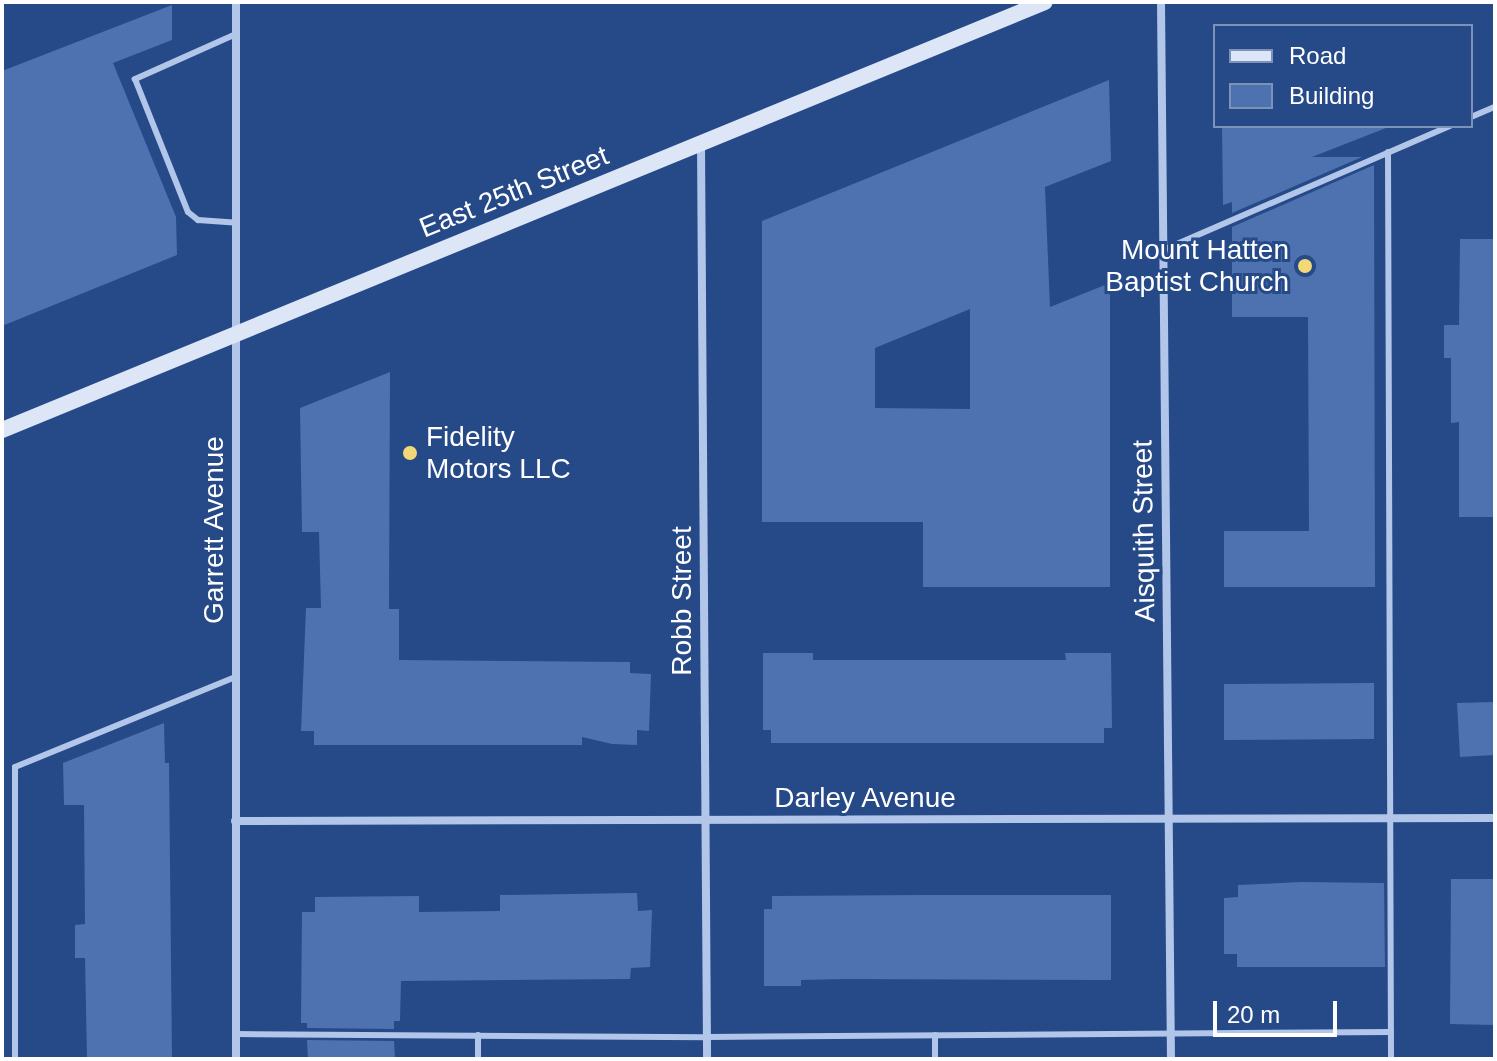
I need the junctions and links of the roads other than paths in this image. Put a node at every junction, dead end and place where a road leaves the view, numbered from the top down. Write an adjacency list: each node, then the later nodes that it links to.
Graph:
1 (236, 2): 4 (street, Garrett Avenue)
2 (1044, 2): 8 (main road, East 25th Street)
3 (1161, 2): 11 (street, Aisquith Street)
4 (236, 34): 10 (street, Garrett Avenue); 10 (lane)
5 (1495, 107): 6 (lane)
6 (1473, 116)
7 (1445, 128): 9 (lane)
8 (701, 143): 12 (main road, East 25th Street); 19 (street, Robb Street)
9 (1388, 152): 11 (lane); 16 (lane)
10 (237, 223): 12 (street, Garrett Avenue)
11 (1163, 250): 17 (street, Aisquith Street)
12 (236, 334): 13 (main road, East 25th Street); 14 (street, Garrett Avenue)
13 (2, 430)
14 (235, 677): 18 (street, Garrett Avenue); 26 (lane)
15 (1495, 818): 16 (street, Darley Avenue)
16 (1391, 819): 17 (street, Darley Avenue); 20 (lane)
17 (1169, 820): 19 (street, Darley Avenue); 24 (street, Aisquith Street)
18 (235, 821): 19 (street, Darley Avenue); 21 (street, Garrett Avenue)
19 (705, 821): 25 (street, Robb Street)
20 (1391, 1032): 24 (lane); 32 (lane)
21 (236, 1034): 22 (lane); 27 (street, Garrett Avenue)
22 (478, 1035): 25 (lane); 28 (lane)
23 (935, 1035): 24 (lane); 25 (lane); 30 (lane)
24 (1170, 1035): 31 (street, Aisquith Street)
25 (707, 1037): 29 (street, Robb Street)
26 (15, 1059)
27 (236, 1059)
28 (478, 1059)
29 (707, 1059)
30 (935, 1059)
31 (1171, 1059)
32 (1391, 1059)

